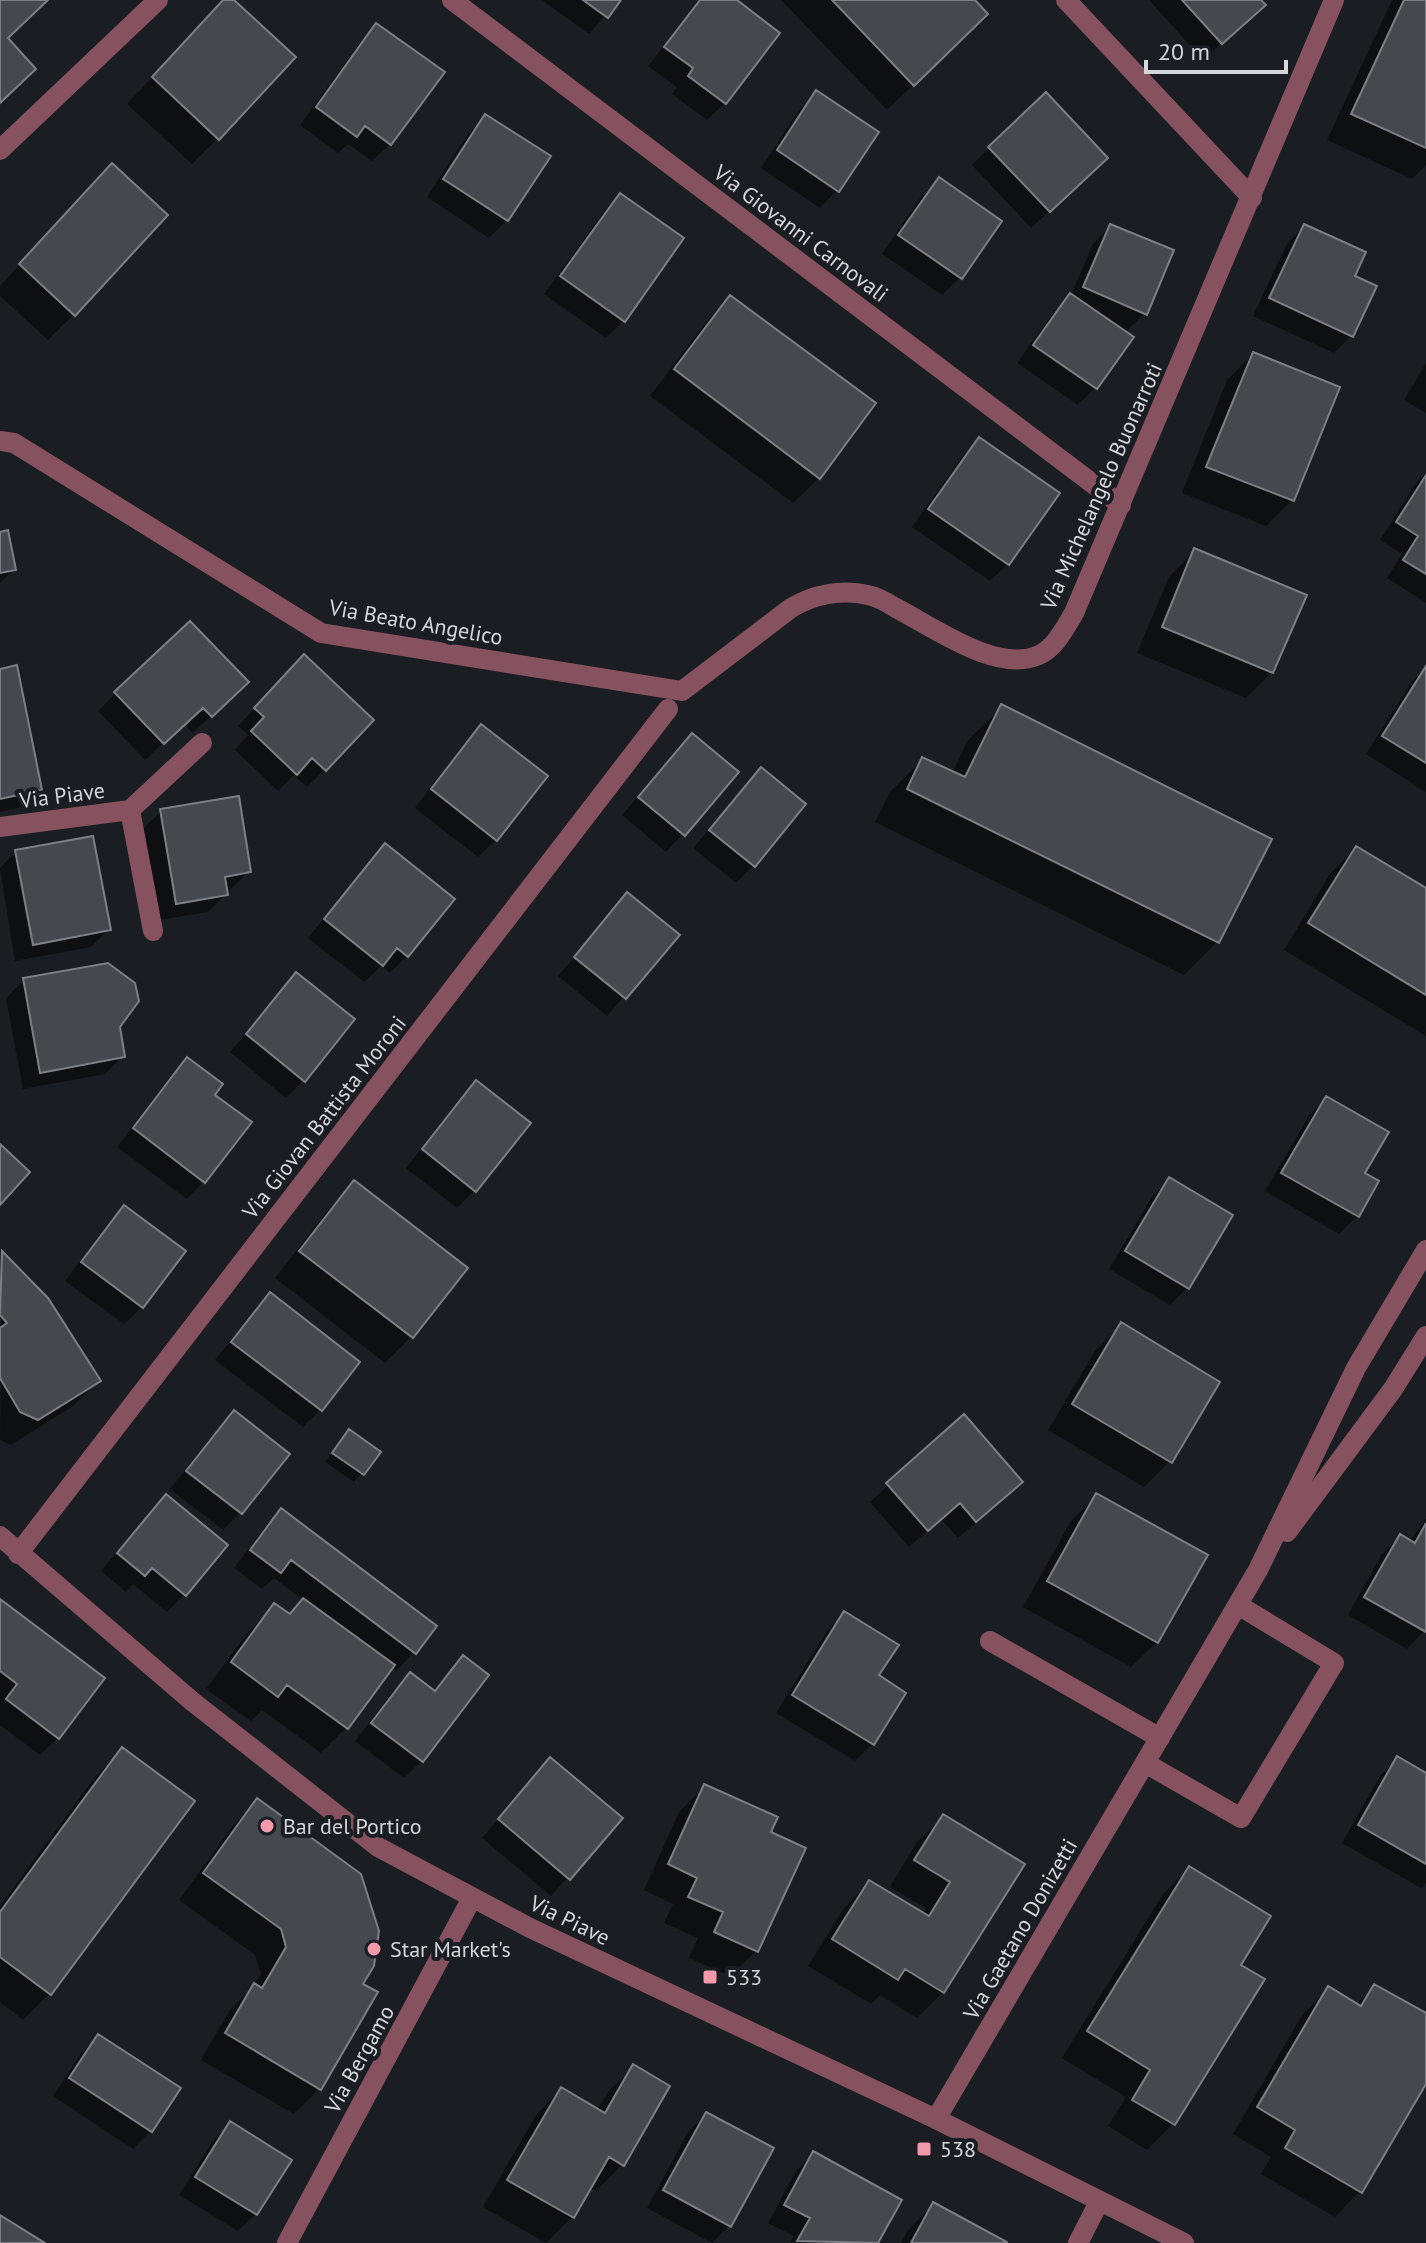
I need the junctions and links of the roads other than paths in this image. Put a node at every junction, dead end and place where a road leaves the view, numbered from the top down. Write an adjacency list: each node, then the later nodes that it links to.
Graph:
1 (158, 0): 5 (street)
2 (452, 0): 8 (street, Via Giovanni Carnovali)
3 (1066, 0): 6 (street)
4 (1334, 0): 6 (street, Via Michelangelo Buonarroti)
5 (0, 150)
6 (1252, 198): 8 (street, Via Michelangelo Buonarroti)
7 (0, 441): 9 (street, Via Beato Angelico)
8 (1121, 505): 9 (street, Via Michelangelo Buonarroti)
9 (682, 691)
10 (668, 709): 18 (street, Via Giovan Battista Moroni)
11 (202, 743): 12 (street, Via Piave)
12 (130, 810): 13 (street, Via Piave); 14 (street, Via Piave)
13 (0, 827)
14 (153, 931)
15 (1426, 1250): 19 (street, Via Gaetano Donizetti)
16 (1426, 1336): 19 (street, Via Gaetano Donizetti)
17 (0, 1536): 18 (street, Via Piave)
18 (18, 1554): 24 (street, Via Piave)
19 (1258, 1570): 20 (street, Via Gaetano Donizetti)
20 (1238, 1605): 22 (street, Via Gaetano Donizetti); 23 (street)
21 (990, 1641): 22 (street)
22 (1160, 1738): 23 (street, Via Gaetano Donizetti)
23 (1145, 1763): 25 (street, Via Gaetano Donizetti)
24 (472, 1898): 25 (street, Via Piave); 27 (street, Via Bergamo)
25 (936, 2119): 26 (street, Via Piave)
26 (1099, 2202): 28 (street); 29 (street, Via Piave)
27 (287, 2243)
28 (1078, 2243)
29 (1184, 2243)

